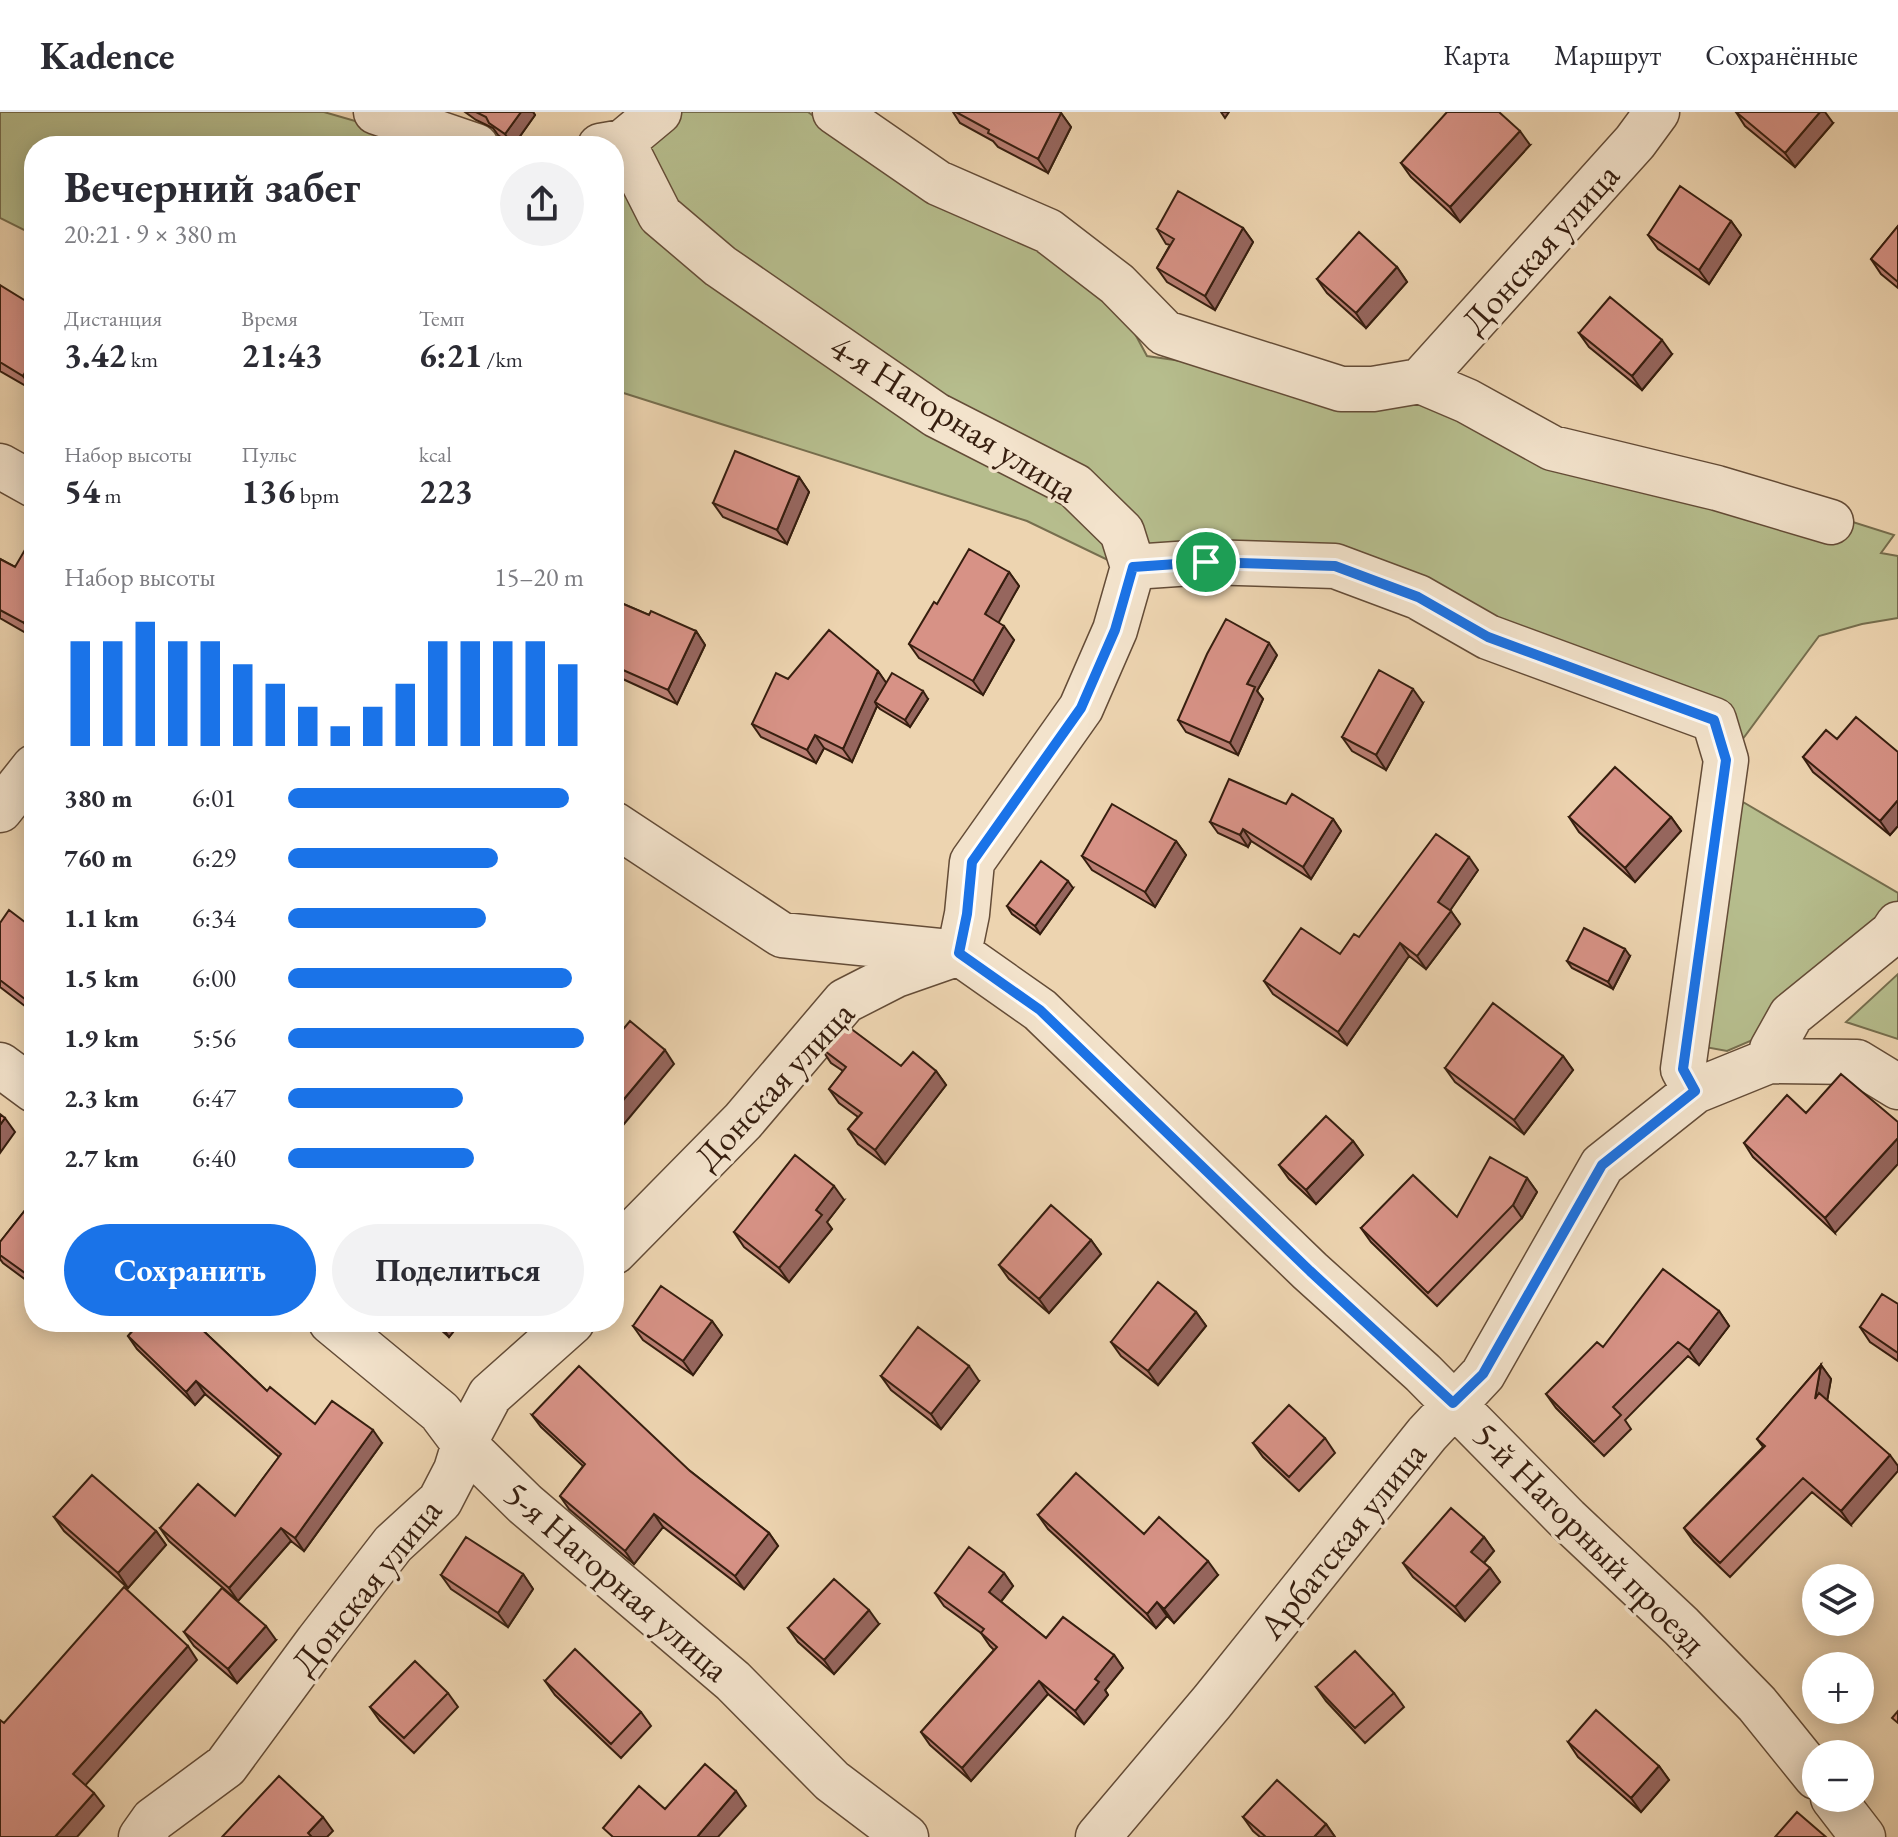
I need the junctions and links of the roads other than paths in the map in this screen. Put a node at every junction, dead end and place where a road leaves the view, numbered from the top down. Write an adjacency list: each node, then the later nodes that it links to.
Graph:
1 (376, 112): 5 (street)
2 (659, 112): 6 (street)
3 (835, 112): 8 (street)
4 (1657, 112): 8 (street, Донская улица)
5 (447, 136)
6 (624, 138)
7 (624, 162): 12 (street, 4-я Нагорная улица)
8 (1420, 381): 11 (street)
9 (0, 466): 10 (street)
10 (24, 479)
11 (1831, 522)
12 (1133, 567): 17 (street); 22 (street)
13 (24, 780): 14 (street)
14 (0, 810)
15 (624, 831): 17 (street, 5-й Нагорный проезд)
16 (1898, 924): 18 (street)
17 (959, 953): 23 (street, Донская улица); 26 (street, 5-й Нагорный проезд)
18 (1769, 1061): 21 (street); 22 (street)
19 (0, 1065): 20 (street)
20 (24, 1083)
21 (1898, 1087)
22 (1695, 1091): 26 (street, Арбатская улица)
23 (624, 1242)
24 (343, 1332): 27 (street, 5-я Нагорная улица)
25 (561, 1332): 27 (street, Донская улица)
26 (1453, 1403): 30 (street, 5-й Нагорный проезд); 34 (street, Арбатская улица)
27 (464, 1444): 28 (street, Донская улица); 29 (street, 5-я Нагорная улица)
28 (440, 1501): 29 (street); 32 (street, Донская улица)
29 (525, 1504): 33 (street, 5-я Нагорная улица)
30 (1802, 1760)
31 (1844, 1812): 35 (street)
32 (141, 1837)
33 (906, 1837)
34 (1098, 1837)
35 (1863, 1837)

